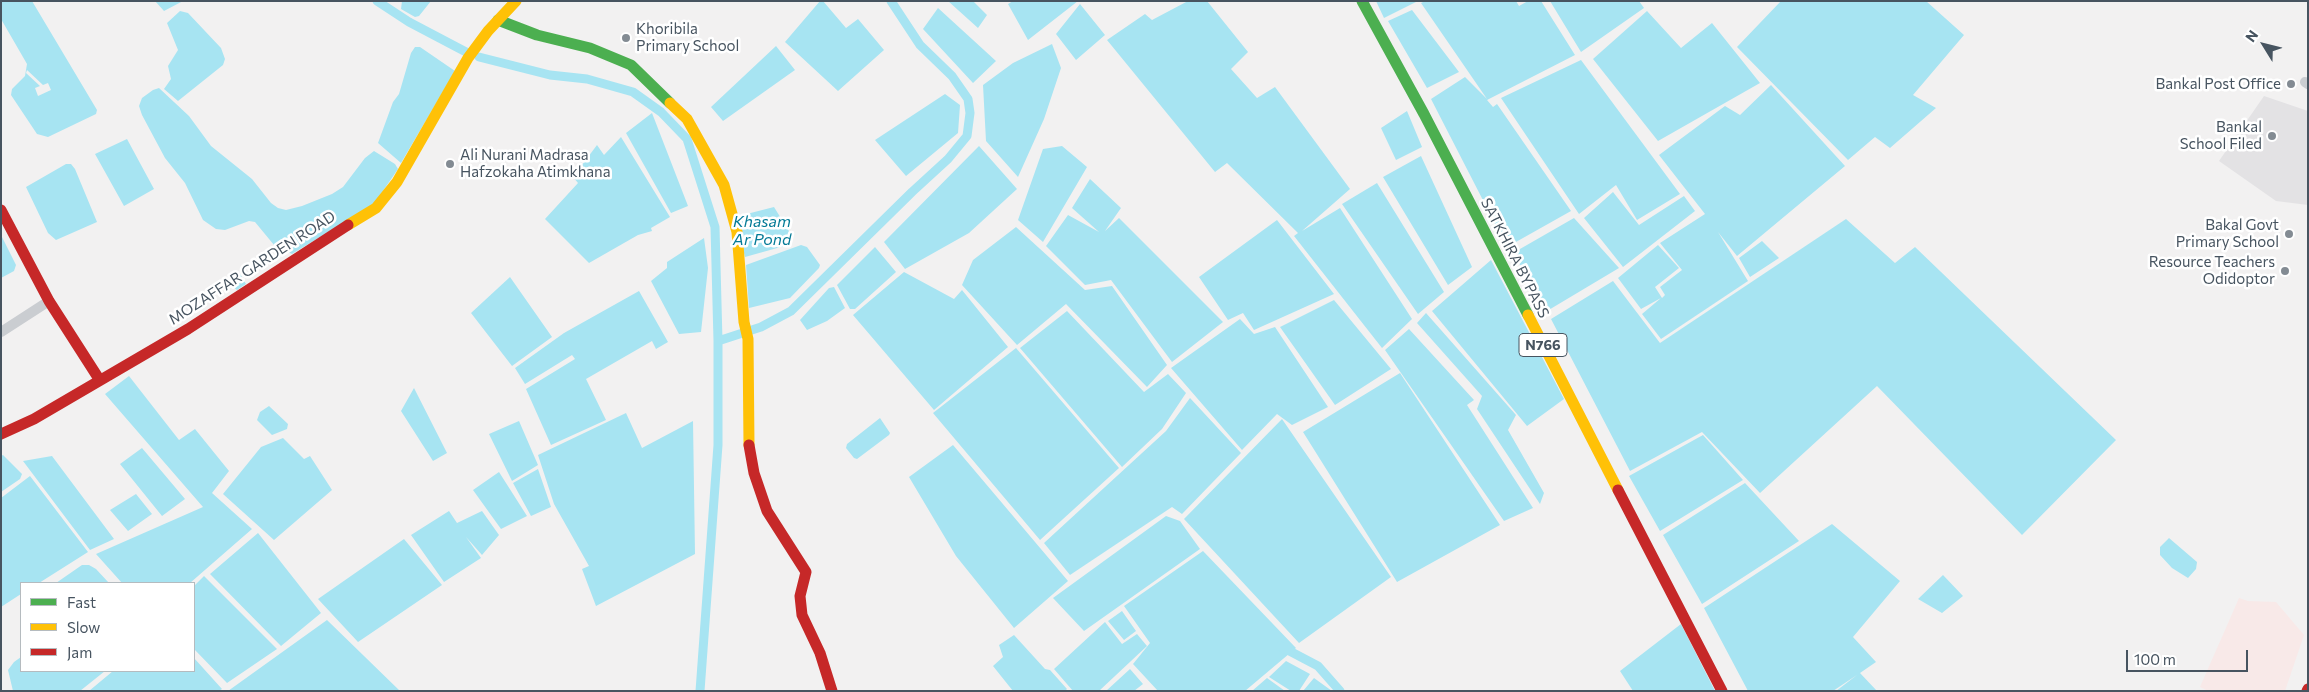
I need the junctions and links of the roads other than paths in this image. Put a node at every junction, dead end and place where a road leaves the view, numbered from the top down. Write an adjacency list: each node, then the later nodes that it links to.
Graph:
1 (516, 1): 3 (main road)
2 (1362, 1): 10 (main road, SATKHIRA BYPASS / N766)
3 (498, 20): 7 (main road, MOZAFFAR GARDEN ROAD); 9 (main road)
4 (1, 210): 5 (main road)
5 (49, 301): 6 (street); 7 (main road)
6 (1, 332)
7 (99, 379): 8 (main road, MOZAFFAR GARDEN ROAD)
8 (1, 434)
9 (832, 691)
10 (1722, 691)

